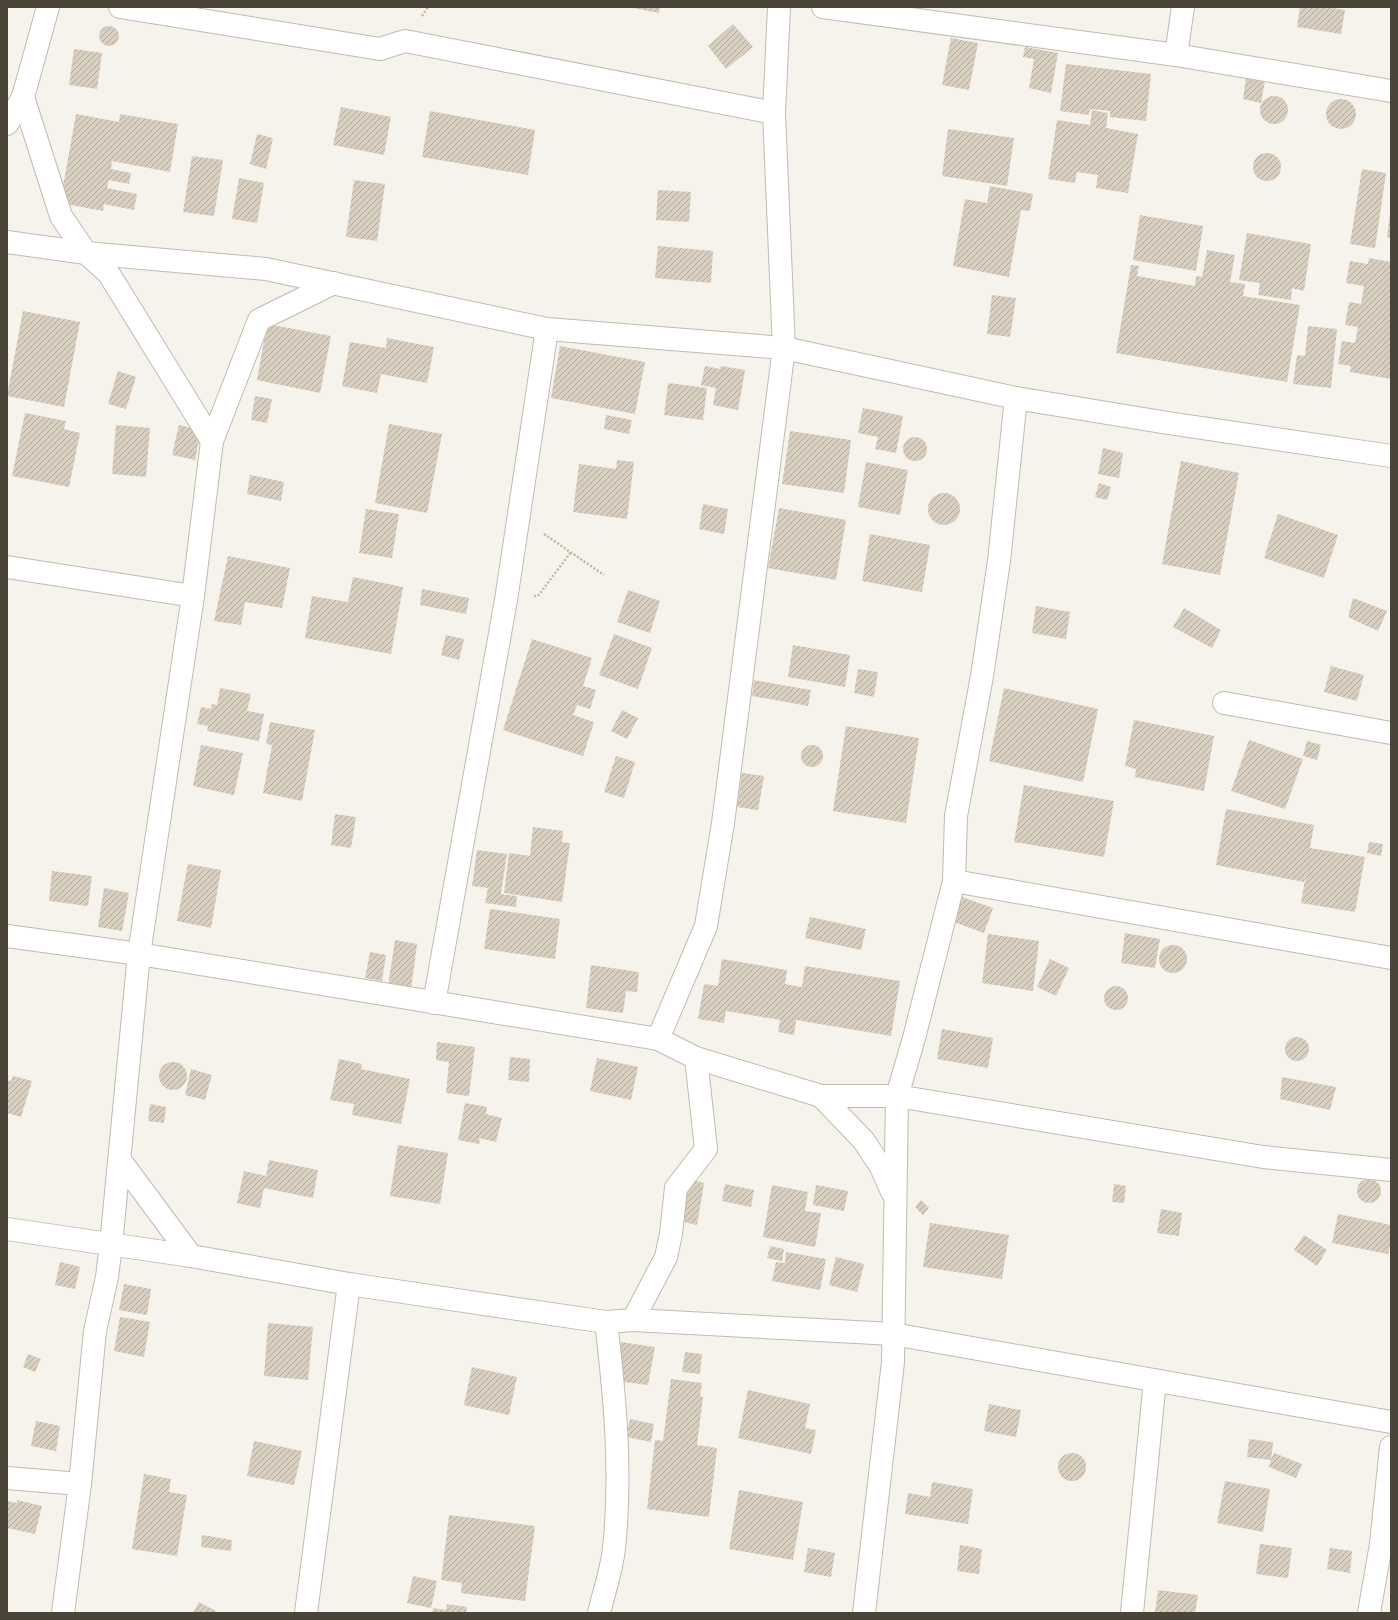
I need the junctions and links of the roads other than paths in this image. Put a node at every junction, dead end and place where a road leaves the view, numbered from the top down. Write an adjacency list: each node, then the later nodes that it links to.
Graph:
1 (48, 7): 8 (street)
2 (120, 7): 9 (street)
3 (779, 7): 9 (street)
4 (823, 7): 6 (street)
5 (1183, 7): 6 (street)
6 (1176, 55): 7 (street)
7 (1391, 91)
8 (23, 97): 10 (street); 12 (street)
9 (774, 113): 15 (street)
10 (7, 124)
11 (7, 242): 12 (street)
12 (86, 253): 13 (street); 17 (street)
13 (334, 284): 14 (street); 17 (street)
14 (547, 329): 15 (street); 27 (street)
15 (784, 348): 16 (street); 28 (street)
16 (1016, 398): 18 (street); 23 (street)
17 (212, 441): 20 (street)
18 (1391, 456)
19 (7, 567): 20 (street)
20 (193, 596): 25 (street)
21 (1224, 703): 22 (street)
22 (1391, 733)
23 (954, 881): 26 (street); 31 (street)
24 (7, 936): 25 (street)
25 (139, 954): 27 (street); 32 (street)
26 (1391, 958)
27 (434, 1003): 28 (street)
28 (658, 1039): 29 (street)
29 (696, 1058): 30 (street); 39 (street)
30 (820, 1096): 31 (street); 34 (street)
31 (897, 1096): 33 (street); 34 (street)
32 (120, 1160): 36 (street); 37 (street)
33 (1391, 1170)
34 (894, 1197): 41 (street)
35 (7, 1229): 36 (street)
36 (111, 1245): 37 (street); 46 (street)
37 (191, 1256): 38 (street)
38 (349, 1284): 40 (street); 48 (street)
39 (632, 1320): 40 (street); 41 (street)
40 (606, 1322): 49 (street)
41 (893, 1334): 42 (street); 50 (street)
42 (1155, 1380): 43 (street); 51 (street)
43 (1391, 1422)
44 (1391, 1447): 52 (street)
45 (7, 1478): 46 (street)
46 (80, 1484): 47 (street)
47 (63, 1613)
48 (306, 1613)
49 (599, 1613)
50 (864, 1613)
51 (1132, 1613)
52 (1369, 1613)

